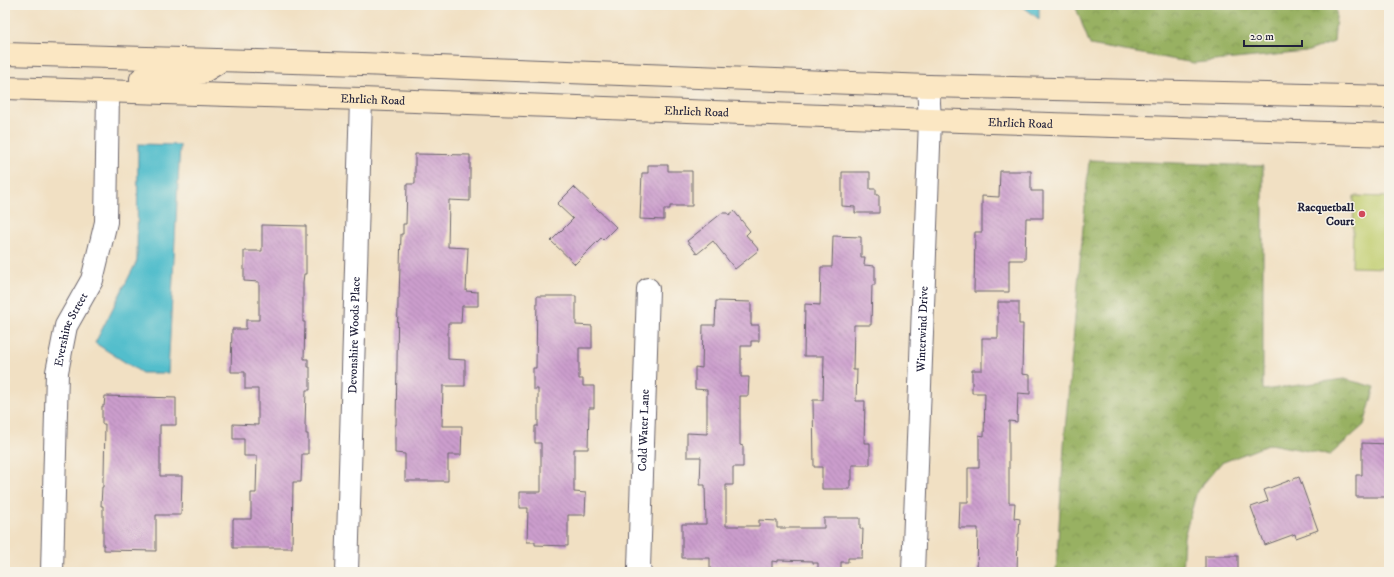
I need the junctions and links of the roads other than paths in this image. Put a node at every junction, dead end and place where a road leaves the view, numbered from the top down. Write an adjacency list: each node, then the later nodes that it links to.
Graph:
1 (5, 54): 2 (main road)
2 (222, 60): 3 (main road); 4 (main road)
3 (5, 77)
4 (928, 86): 7 (main road); 9 (street, Winterwind Drive)
5 (5, 88): 6 (main road, Ehrlich Road)
6 (108, 92): 8 (main road, Ehrlich Road); 12 (street, Evershine Street)
7 (1389, 97)
8 (361, 99): 9 (main road, Ehrlich Road); 13 (street, Devonshire Woods Place)
9 (930, 120): 10 (main road, Ehrlich Road); 15 (street, Winterwind Drive)
10 (1389, 135)
11 (648, 289): 14 (street, Cold Water Lane)
12 (52, 572)
13 (346, 572)
14 (640, 572)
15 (913, 572)

